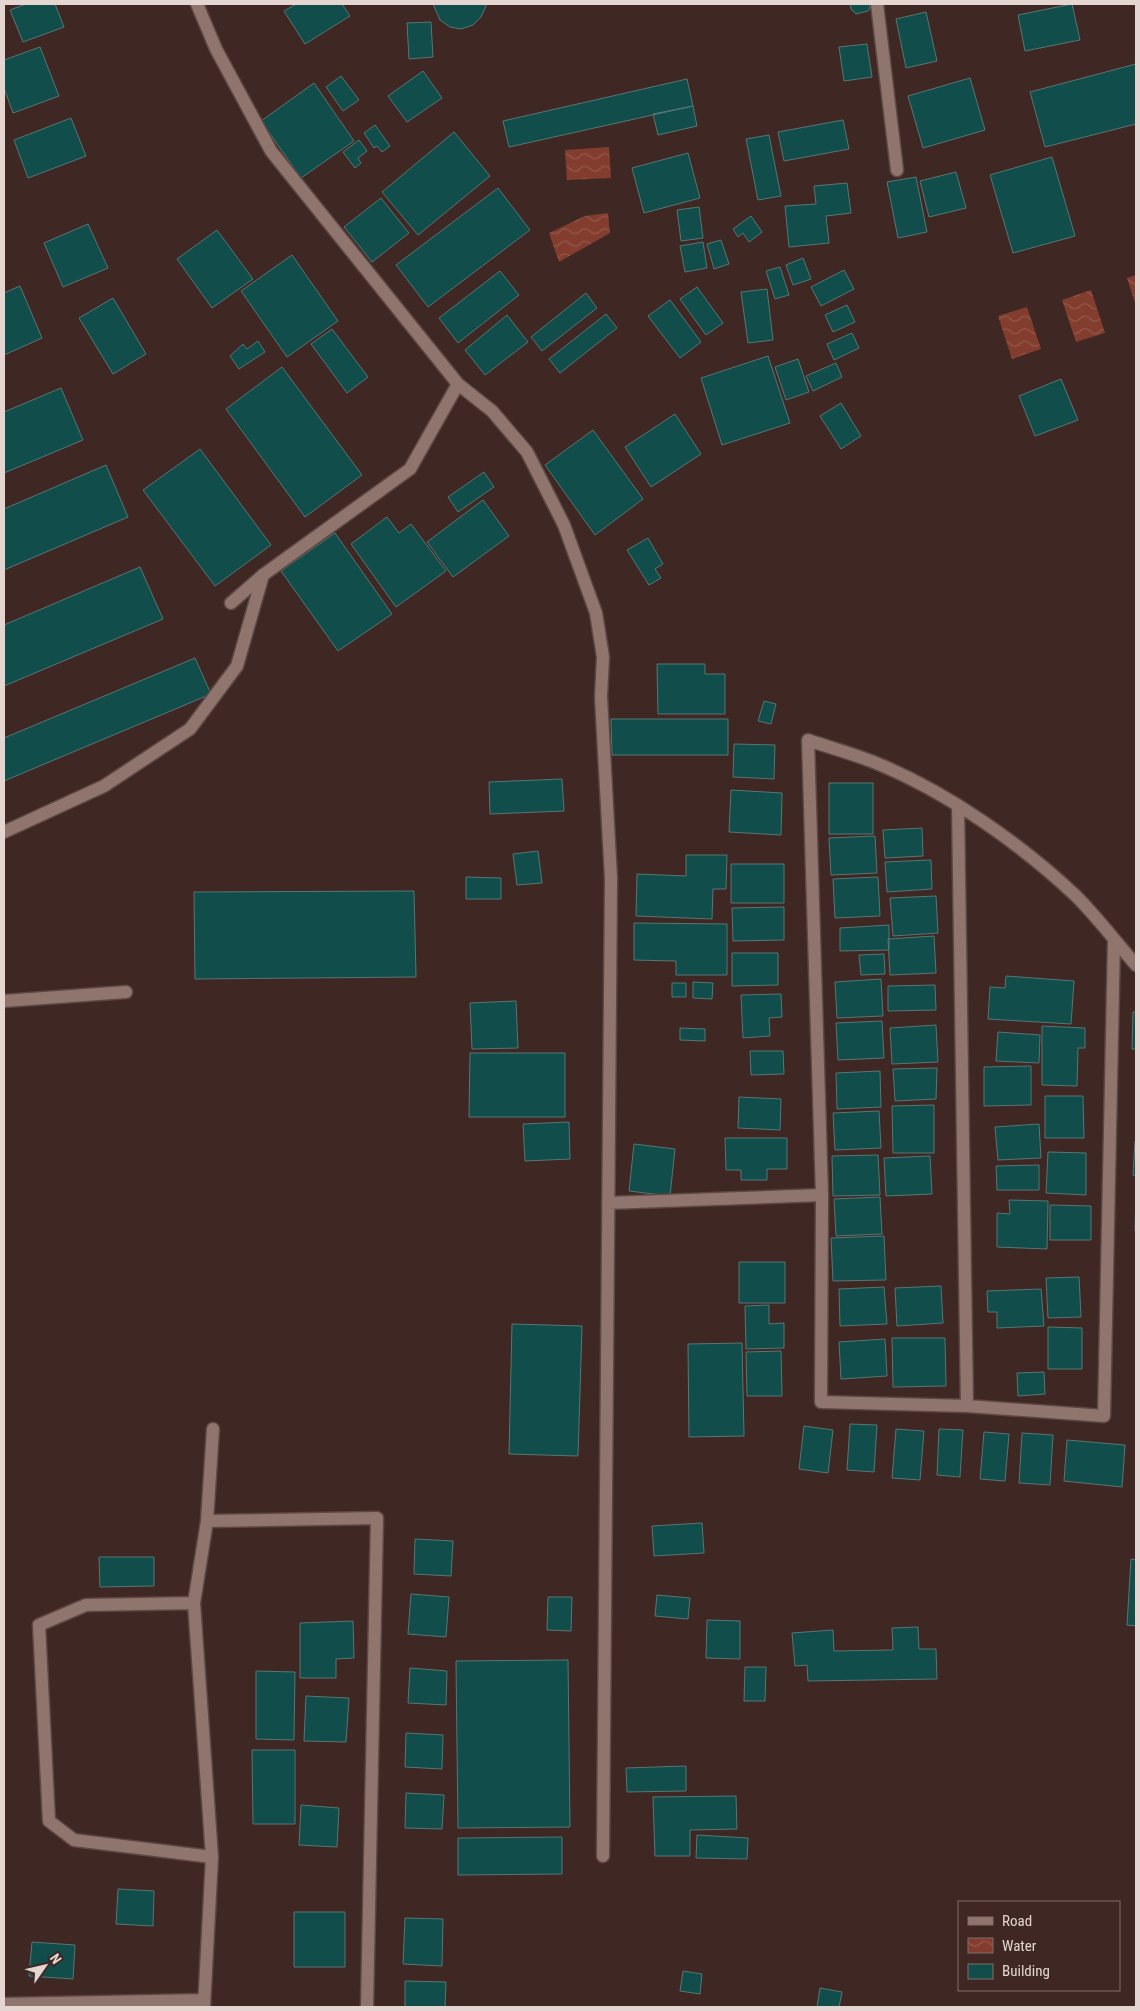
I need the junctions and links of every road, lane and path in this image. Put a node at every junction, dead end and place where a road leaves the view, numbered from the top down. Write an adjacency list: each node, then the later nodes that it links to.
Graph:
1 (197, 4): 4 (street)
2 (877, 4): 3 (street)
3 (897, 170)
4 (458, 384): 5 (street); 14 (street)
5 (263, 575): 6 (street); 8 (street)
6 (231, 603)
7 (958, 806): 9 (street); 13 (street); 15 (street)
8 (4, 832)
9 (1114, 940): 10 (street); 15 (street)
10 (1136, 965)
11 (126, 992): 12 (street)
12 (4, 1001)
13 (822, 1195): 14 (street); 15 (street)
14 (608, 1203): 19 (street)
15 (967, 1406)
16 (213, 1429): 17 (street)
17 (207, 1521): 18 (street); 23 (street)
18 (194, 1603): 20 (street); 20 (street)
19 (603, 1856)
20 (212, 1857): 22 (street)
21 (4, 2004): 22 (street)
22 (204, 2004)
23 (367, 2007)

